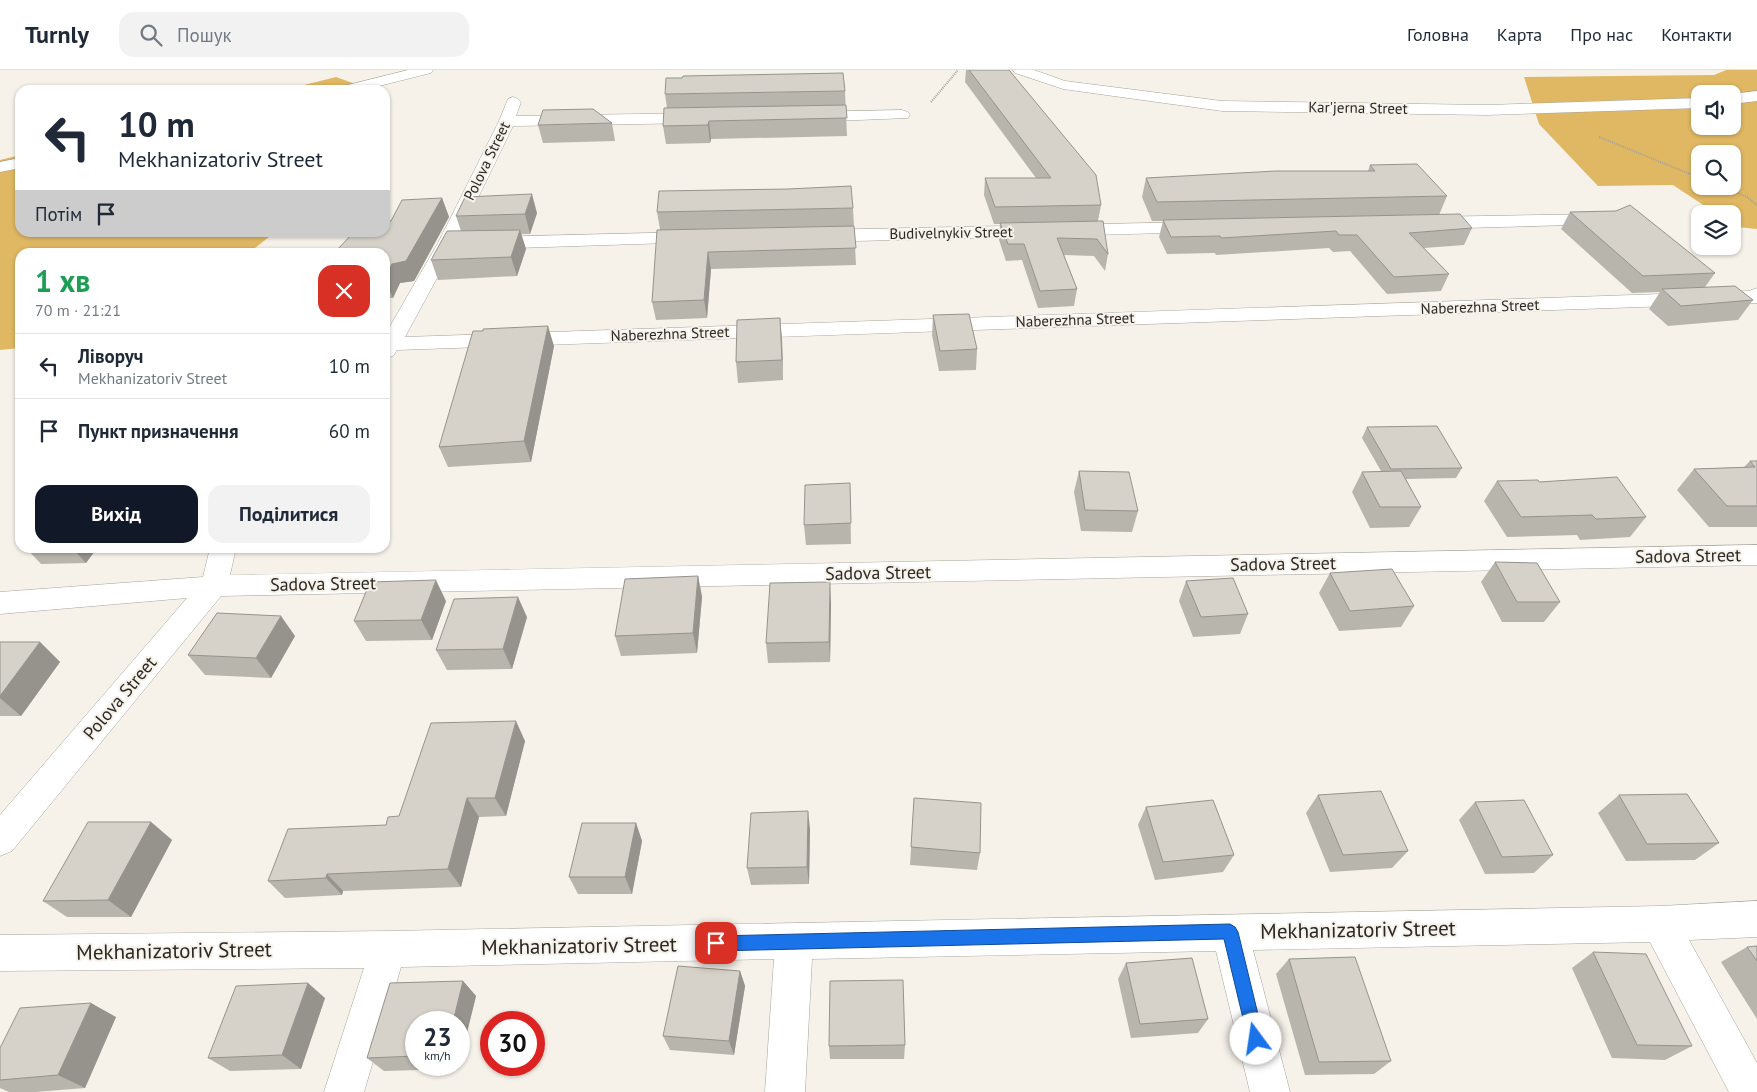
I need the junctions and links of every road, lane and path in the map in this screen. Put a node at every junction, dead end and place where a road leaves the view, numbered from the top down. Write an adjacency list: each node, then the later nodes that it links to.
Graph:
1 (426, 70): 4 (street)
2 (958, 70): 9 (path)
3 (1020, 70): 8 (street, Kar'jerna Street)
4 (365, 85)
5 (1757, 96): 6 (street)
6 (1741, 98)
7 (513, 102): 12 (street, Polova Street)
8 (1691, 102)
9 (902, 115): 10 (street)
10 (797, 117)
11 (720, 118): 12 (street)
12 (507, 121): 24 (street, Polova Street)
13 (1599, 137): 16 (path)
14 (15, 164): 15 (street)
15 (0, 167)
16 (1691, 174)
17 (1741, 194): 18 (path)
18 (1757, 205)
19 (1606, 220): 20 (street)
20 (1416, 224)
21 (1216, 228): 22 (street, Budivelnykiv Street)
22 (796, 236)
23 (706, 238): 24 (street)
24 (447, 243): 26 (street, Polova Street)
25 (1757, 294): 27 (street, Naberezhna Street)
26 (390, 341)
27 (390, 346)
28 (222, 553): 30 (street, Polova Street)
29 (1757, 555): 30 (street, Sadova Street)
30 (214, 586): 31 (street, Sadova Street); 32 (street, Polova Street)
31 (0, 603)
32 (0, 840)
33 (1757, 919): 34 (street, Mekhanizatoriv Street)
34 (1660, 924): 35 (street, Mekhanizatoriv Street); 42 (street)
35 (1230, 932): 36 (street, Mekhanizatoriv Street); 41 (street)
36 (794, 942): 37 (street, Mekhanizatoriv Street); 40 (street)
37 (388, 949): 38 (street, Mekhanizatoriv Street); 39 (street)
38 (0, 953)
39 (344, 1092)
40 (786, 1092)
41 (1270, 1092)
42 (1751, 1092)

